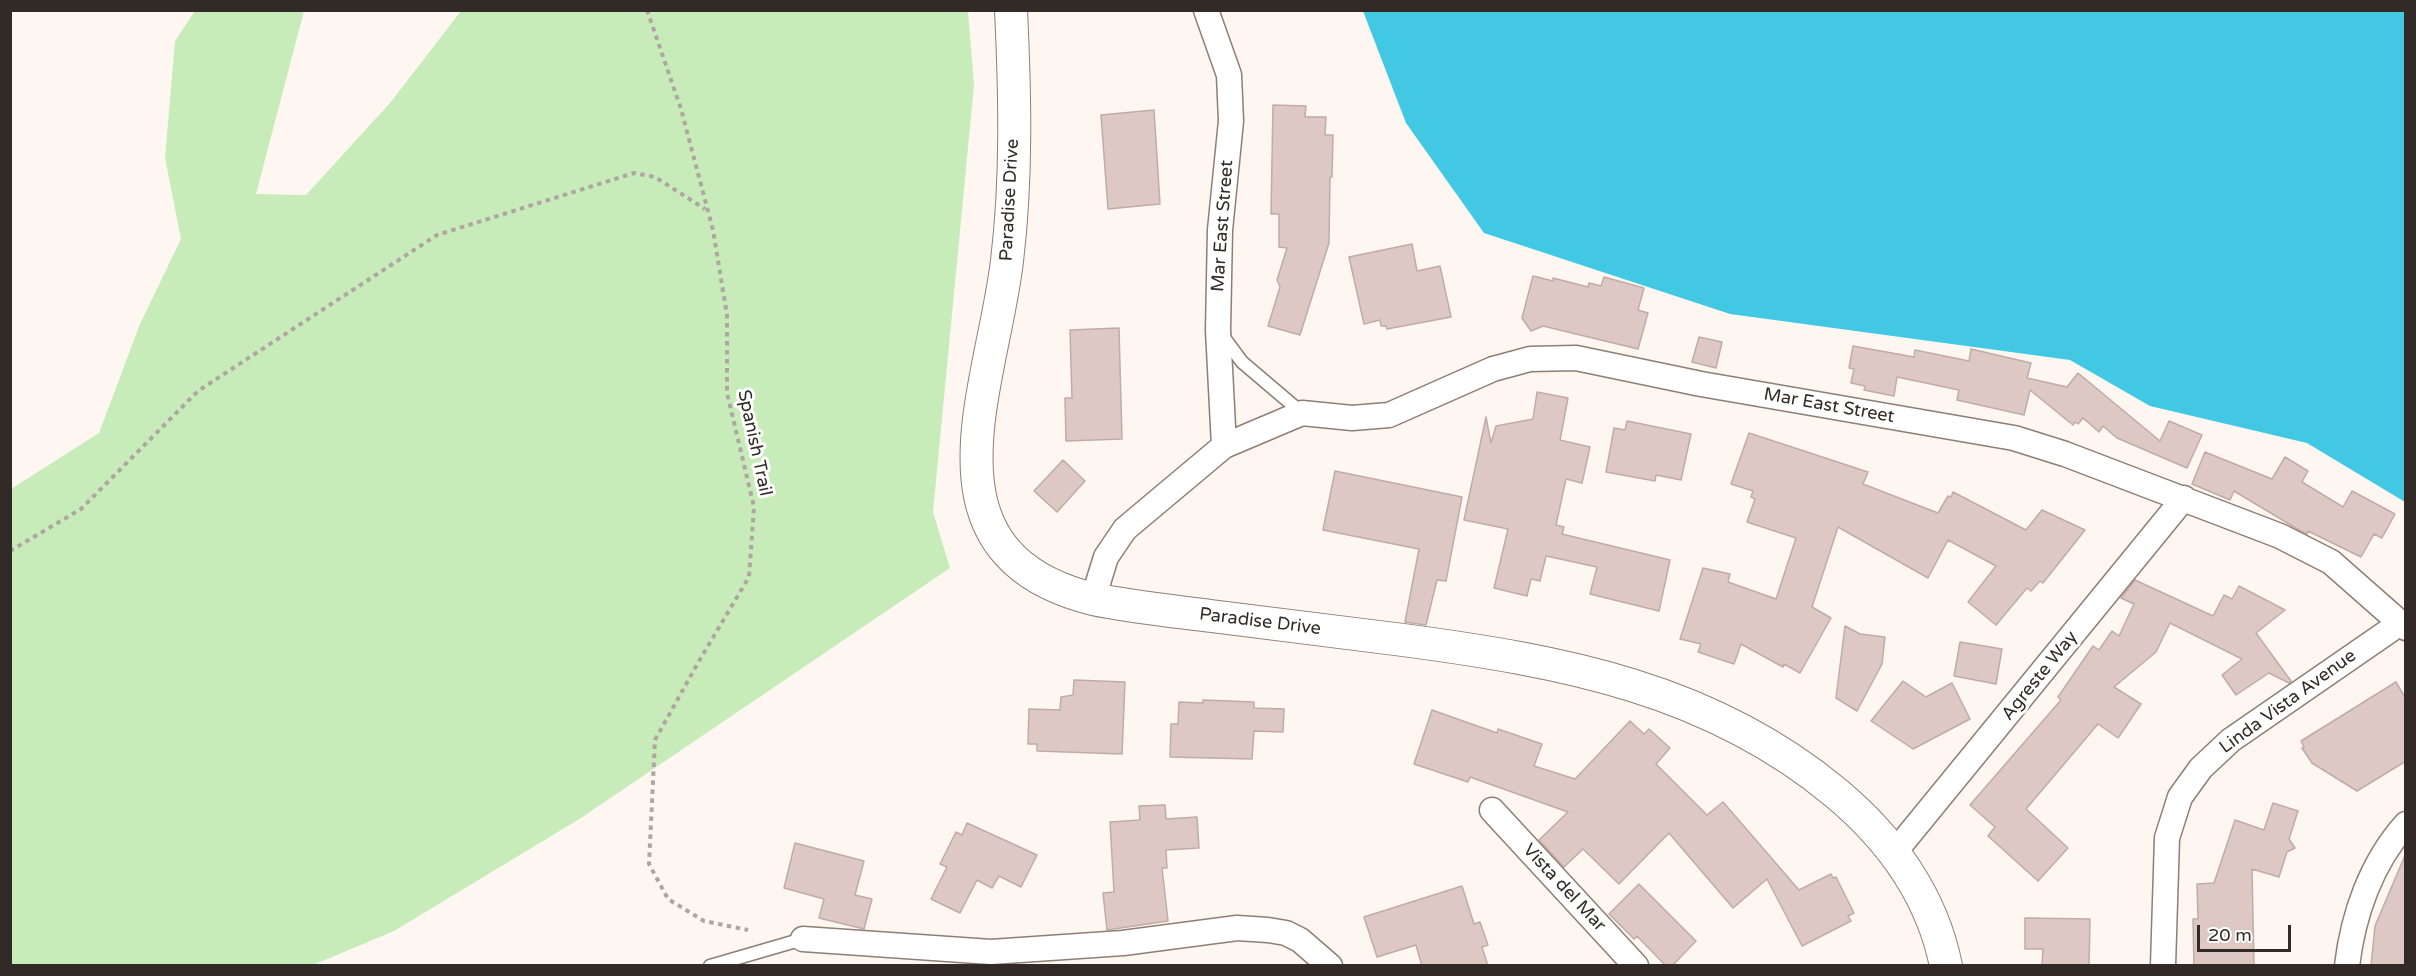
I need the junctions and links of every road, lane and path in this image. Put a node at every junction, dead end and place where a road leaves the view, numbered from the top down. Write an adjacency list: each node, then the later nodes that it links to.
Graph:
1 (647, 10): 4 (path, Spanish Trail)
2 (1011, 10): 10 (street, Paradise Drive)
3 (1206, 10): 5 (street, Mar East Street)
4 (706, 210): 9 (path); 15 (path, Spanish Trail)
5 (1218, 330): 6 (lane); 7 (street, Mar East Street)
6 (1302, 413): 7 (street, Mar East Street); 8 (street, Mar East Street)
7 (1224, 446): 10 (street, Mar East Street)
8 (2184, 498): 11 (street, Mar East Street); 14 (street, Agreste Way)
9 (10, 551)
10 (1093, 599): 14 (street, Paradise Drive)
11 (2402, 626): 21 (street, Linda Vista Avenue)
12 (1492, 810): 19 (street, Vista del Mar)
13 (2406, 824): 22 (street)
14 (1894, 853): 20 (street, Paradise Drive)
15 (755, 932)
16 (802, 939): 17 (lane); 18 (street)
17 (710, 966)
18 (1330, 966)
19 (1636, 966)
20 (1946, 966)
21 (2163, 966)
22 (2347, 966)

